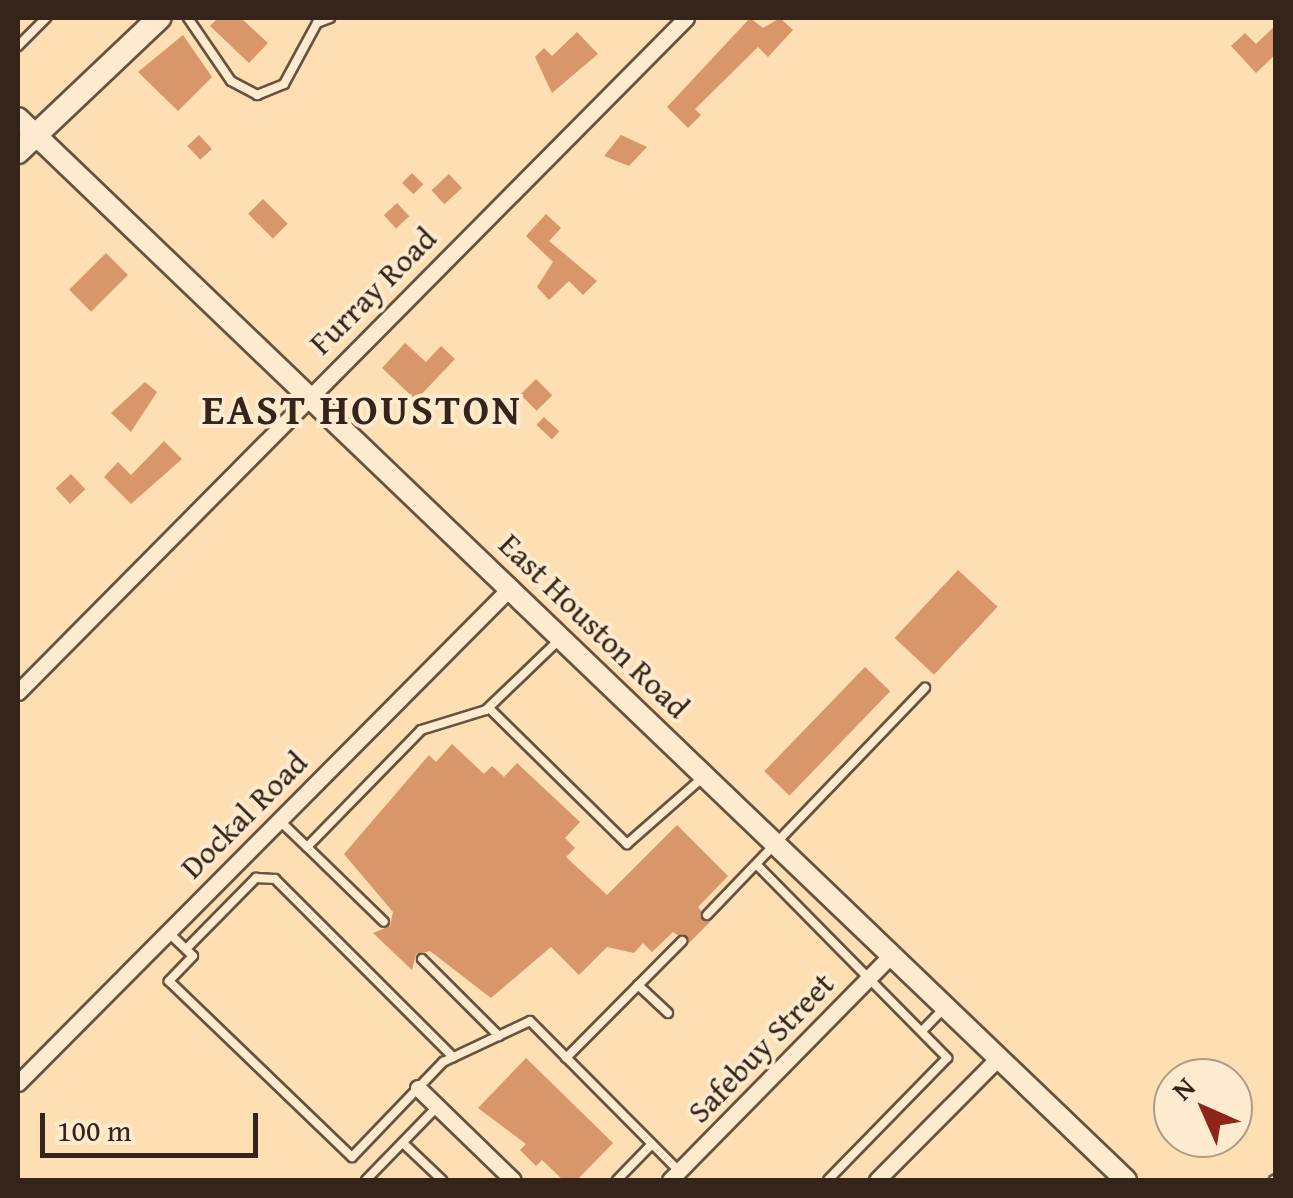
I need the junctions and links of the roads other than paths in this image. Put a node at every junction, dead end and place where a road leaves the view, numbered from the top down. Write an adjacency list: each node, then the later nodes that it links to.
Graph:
1 (46, 18): 6 (lane)
2 (159, 18): 8 (main road)
3 (188, 18): 4 (lane)
4 (330, 18)
5 (686, 18): 10 (street, Furray Road)
6 (18, 46)
7 (18, 118): 8 (street, East Houston Road)
8 (34, 135): 9 (main road); 10 (street, East Houston Road)
9 (18, 152)
10 (310, 394): 11 (street, East Houston Road); 14 (street, Furray Road)
11 (510, 587): 12 (street, East Houston Road); 17 (street, Dockal Road)
12 (563, 636): 15 (lane); 16 (street, East Houston Road)
13 (925, 688): 18 (lane)
14 (18, 692)
15 (489, 708): 16 (lane); 19 (lane)
16 (705, 775): 18 (street, East Houston Road)
17 (278, 819): 19 (lane); 21 (street, Dockal Road)
18 (777, 845): 20 (lane); 23 (street, East Houston Road)
19 (308, 846): 26 (lane)
20 (757, 864): 24 (lane); 25 (lane)
21 (220, 879): 22 (lane); 27 (street, Dockal Road)
22 (238, 897): 29 (lane); 38 (lane)
23 (835, 900): 25 (lane); 30 (street, East Houston Road)
24 (707, 916)
25 (815, 921): 32 (lane)
26 (384, 922)
27 (168, 931): 29 (lane); 41 (street, Dockal Road)
28 (682, 941): 33 (lane)
29 (186, 949): 42 (lane)
30 (892, 954): 32 (street, Safebuy Street); 34 (street, East Houston Road)
31 (422, 960): 37 (lane)
32 (870, 976): 36 (lane); 46 (street, Safebuy Street)
33 (638, 985): 35 (lane); 40 (lane)
34 (946, 1006): 36 (lane); 39 (street, East Houston Road)
35 (668, 1014)
36 (922, 1031): 51 (lane)
37 (499, 1036): 38 (lane); 40 (lane)
38 (453, 1057): 42 (lane)
39 (999, 1057): 52 (street); 53 (street, East Houston Road)
40 (566, 1058): 45 (lane)
41 (18, 1083)
42 (418, 1088): 43 (street)
43 (438, 1106): 44 (lane); 49 (street)
44 (403, 1143): 47 (lane); 48 (lane)
45 (652, 1144): 46 (lane); 50 (lane)
46 (674, 1176)
47 (366, 1180)
48 (442, 1180)
49 (513, 1180)
50 (617, 1180)
51 (828, 1180)
52 (877, 1180)
53 (1126, 1180)

